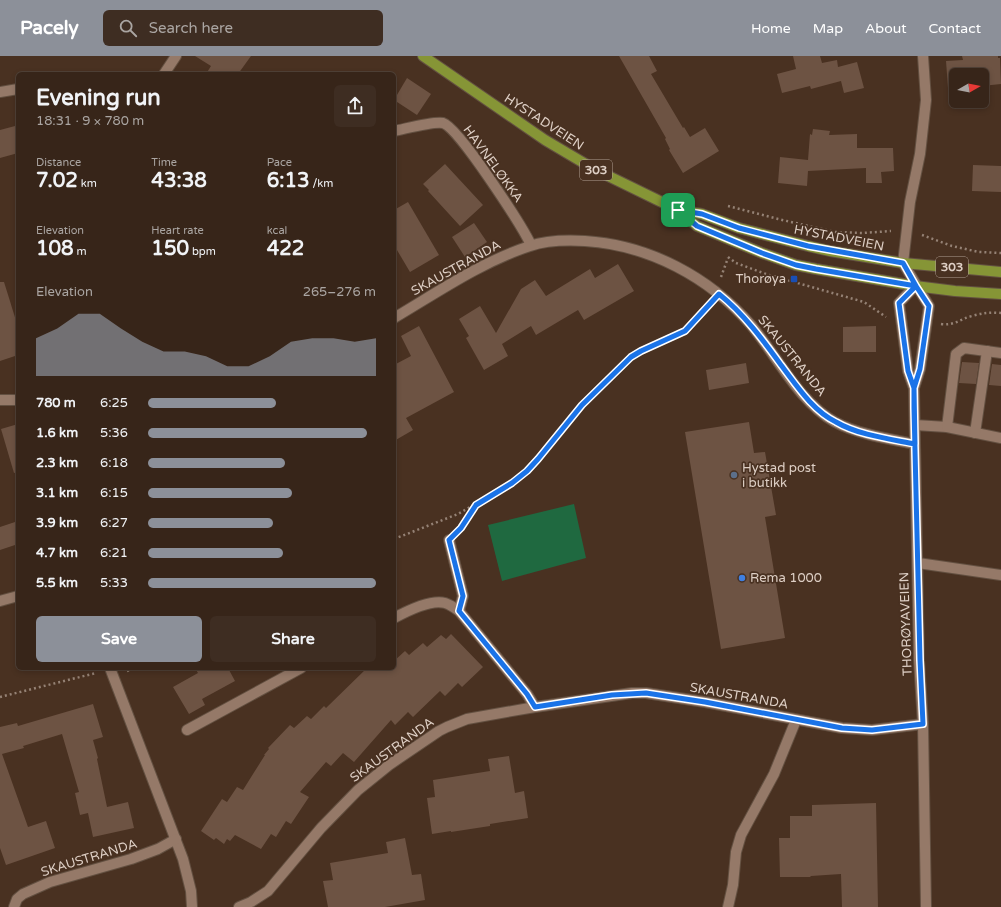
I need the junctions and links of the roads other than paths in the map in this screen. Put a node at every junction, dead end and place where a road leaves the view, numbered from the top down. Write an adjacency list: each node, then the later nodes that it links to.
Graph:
1 (176, 56): 4 (street)
2 (423, 56): 8 (main road, HYSTADVEIEN / 303)
3 (923, 56): 10 (street)
4 (165, 72)
5 (16, 90): 6 (street)
6 (0, 92)
7 (396, 131): 9 (street, HAVNELØKKA)
8 (678, 210): 10 (main road, HYSTADVEIEN / 303); 12 (main road, HYSTADVEIEN / 303)
9 (531, 245): 14 (street, SKAUSTRANDA); 24 (street, SKAUSTRANDA)
10 (903, 263): 11 (main road, HYSTADVEIEN / 303); 12 (street)
11 (1001, 272)
12 (916, 286): 13 (main road, HYSTADVEIEN / 303); 17 (street, THORØYAVEIEN); 17 (street, THORØYAVEIEN)
13 (1001, 294)
14 (396, 317)
15 (987, 351): 16 (street); 21 (street); 22 (street)
16 (1001, 353)
17 (914, 388): 20 (street, THORØYAVEIEN)
18 (0, 400): 19 (street)
19 (16, 400)
20 (915, 425): 21 (street); 24 (street, THORØYAVEIEN)
21 (947, 427): 22 (street)
22 (975, 433): 23 (street)
23 (1001, 438)
24 (915, 444): 26 (street, THORØYAVEIEN)
25 (449, 540): 30 (street)
26 (918, 563): 27 (street); 36 (street, THORØYAVEIEN)
27 (1001, 575)
28 (16, 597): 29 (street)
29 (0, 601)
30 (459, 611): 31 (street); 34 (street)
31 (396, 617)
32 (111, 670): 38 (street)
33 (296, 670): 37 (street)
34 (535, 707): 35 (street, SKAUSTRANDA); 41 (street, SKAUSTRANDA)
35 (796, 720): 36 (street, SKAUSTRANDA); 42 (street, SKAUSTRANDA)
36 (923, 724): 43 (street, THORØYAVEIEN)
37 (187, 730)
38 (176, 839): 39 (street, SKAUSTRANDA); 40 (street)
39 (14, 907)
40 (192, 907)
41 (239, 907)
42 (728, 907)
43 (926, 907)

